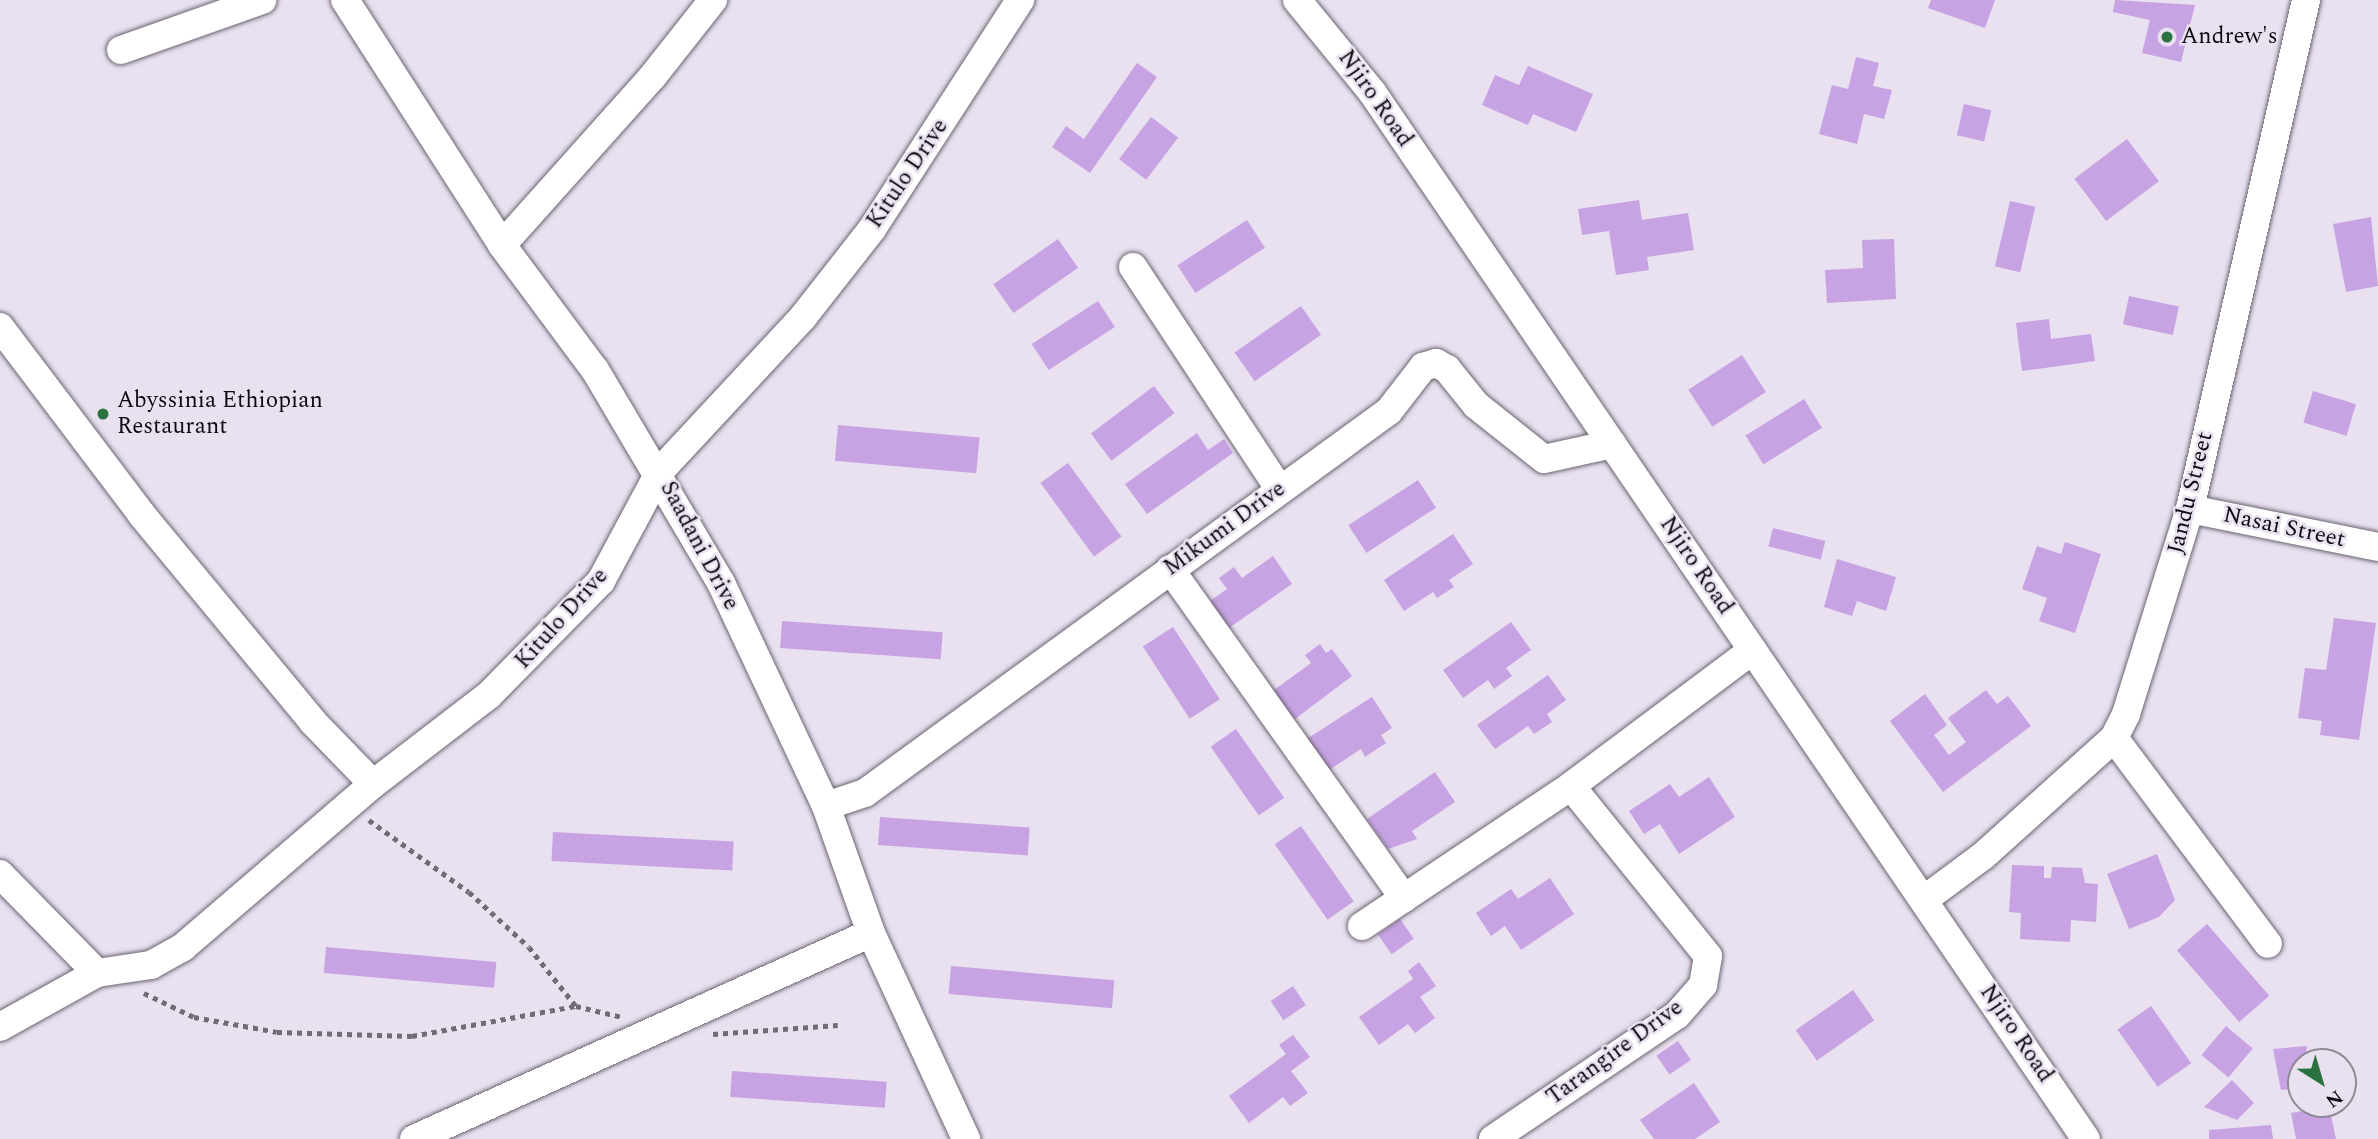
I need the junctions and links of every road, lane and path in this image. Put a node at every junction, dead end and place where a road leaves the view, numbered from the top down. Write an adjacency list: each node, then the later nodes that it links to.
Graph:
1 (262, 0): 7 (street)
2 (345, 0): 8 (street, Saadani Drive)
3 (713, 0): 8 (street)
4 (1020, 0): 12 (street, Kitulo Drive)
5 (1297, 0): 11 (street, Njiro Road)
6 (2306, 0): 14 (street, Jandu Street)
7 (121, 50)
8 (502, 245): 12 (street, Saadani Drive)
9 (1133, 267): 13 (street)
10 (0, 327): 19 (street)
11 (1612, 444): 13 (street, Mikumi Drive); 17 (street, Njiro Road)
12 (660, 471): 19 (street, Kitulo Drive); 22 (street, Saadani Drive)
13 (1280, 490): 16 (street, Mikumi Drive)
14 (2190, 509): 15 (street, Nasai Street); 18 (street, Jandu Street)
15 (2378, 547)
16 (1170, 569): 22 (street, Mikumi Drive); 24 (street)
17 (1753, 650): 20 (street); 25 (street, Njiro Road)
18 (2114, 738): 25 (street, Jandu Street); 28 (street)
19 (373, 784): 21 (street, Kitulo Drive)
20 (1571, 786): 24 (street); 37 (street, Tarangire Drive)
21 (349, 805): 29 (street, Kitulo Drive); 30 (path)
22 (826, 806): 27 (street, Saadani Drive)
23 (0, 874): 29 (street)
24 (1404, 898): 26 (street)
25 (1925, 899): 38 (street, Njiro Road)
26 (1363, 926)
27 (871, 933): 34 (street); 36 (street, Saadani Drive)
28 (2268, 944)
29 (108, 973): 30 (path); 33 (street, Kitulo Drive)
30 (576, 1006): 31 (path)
31 (629, 1018)
32 (838, 1025): 34 (path)
33 (0, 1027)
34 (669, 1027): 35 (street)
35 (414, 1139)
36 (966, 1139)
37 (1493, 1139)
38 (2086, 1139)

